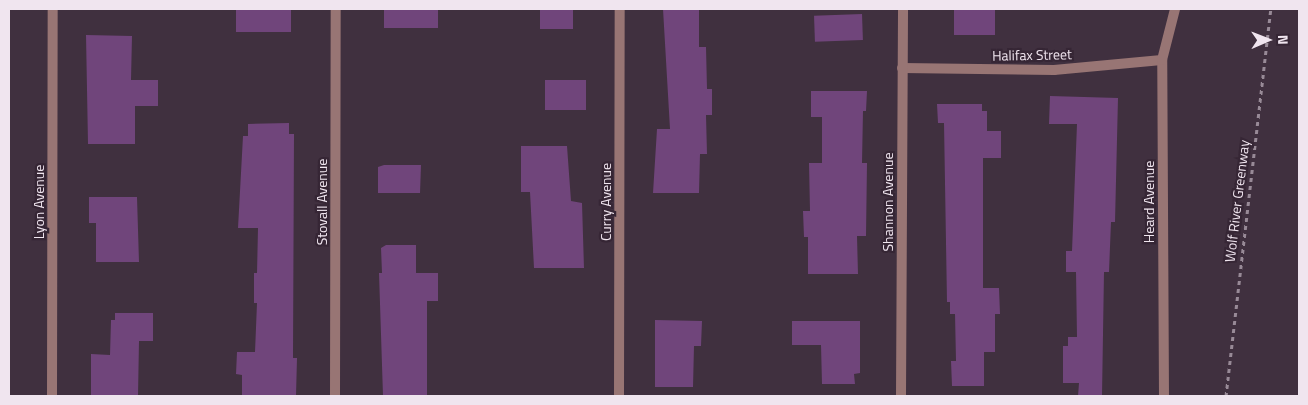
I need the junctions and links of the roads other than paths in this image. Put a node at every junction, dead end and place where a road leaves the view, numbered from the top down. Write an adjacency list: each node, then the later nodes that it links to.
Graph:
1 (53, 9): 8 (street, Lyon Avenue)
2 (336, 9): 9 (street, Stovall Avenue)
3 (620, 9): 10 (street, Curry Avenue)
4 (903, 9): 7 (street, Shannon Avenue)
5 (1175, 9): 6 (street, Heard Avenue)
6 (1162, 60): 7 (street, Halifax Street); 12 (street, Heard Avenue)
7 (902, 68): 11 (street, Shannon Avenue)
8 (52, 396)
9 (335, 396)
10 (619, 396)
11 (901, 396)
12 (1164, 396)

